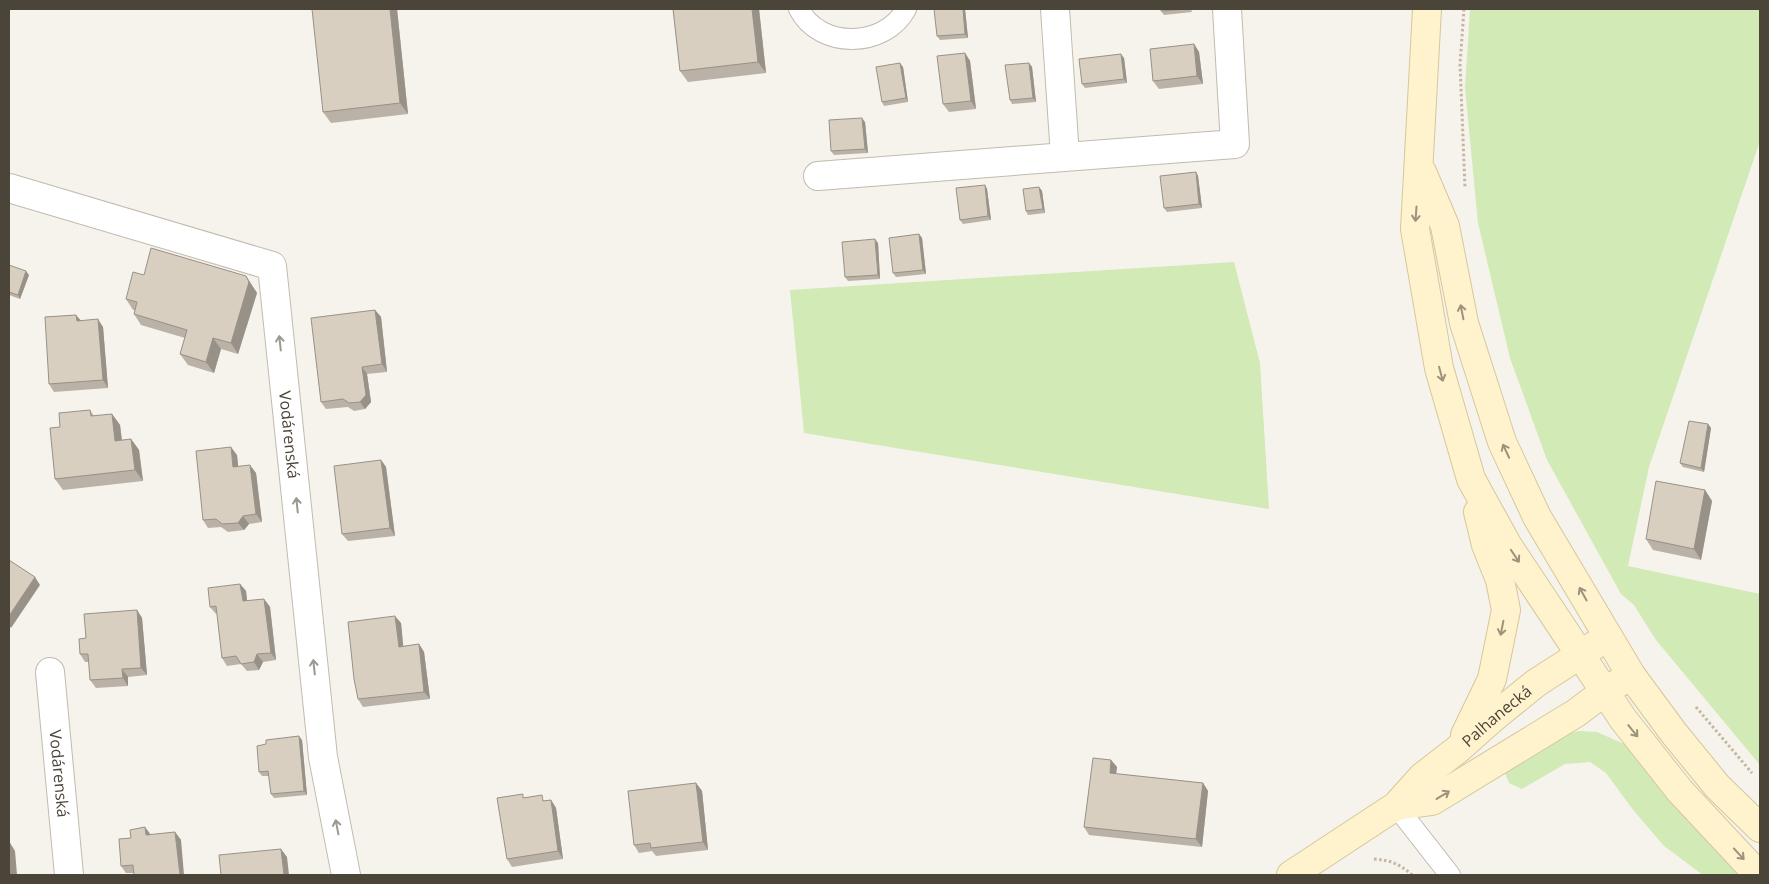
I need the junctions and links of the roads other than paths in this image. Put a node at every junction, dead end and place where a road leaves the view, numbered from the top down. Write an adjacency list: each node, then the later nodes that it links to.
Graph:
1 (799, 9): 2 (lane)
2 (906, 9)
3 (1055, 9): 6 (street)
4 (1227, 9): 6 (street)
5 (1427, 9): 7 (street)
6 (1065, 156): 8 (street)
7 (1420, 166): 10 (street, one-way to 10); 11 (street, one-way to 7)
8 (818, 176)
9 (9, 188): 21 (street, Vodárenská, one-way to 9)
10 (1470, 479): 12 (street, one-way to 12); 16 (street, one-way to 16)
11 (1607, 637): 12 (street, Palhanecká); 14 (street)
12 (1581, 655): 15 (street); 16 (street, Palhanecká)
13 (50, 672): 20 (street, Vodárenská)
14 (1631, 675): 15 (street, Palhanecká); 18 (street)
15 (1604, 692): 17 (street, Palhanecká, one-way to 15); 19 (street, one-way to 19)
16 (1458, 749): 17 (street, Palhanecká)
17 (1396, 806): 22 (street, Palhanecká); 23 (lane)
18 (1760, 828)
19 (1760, 874)
20 (69, 875)
21 (346, 875)
22 (1291, 875)
23 (1450, 875)

